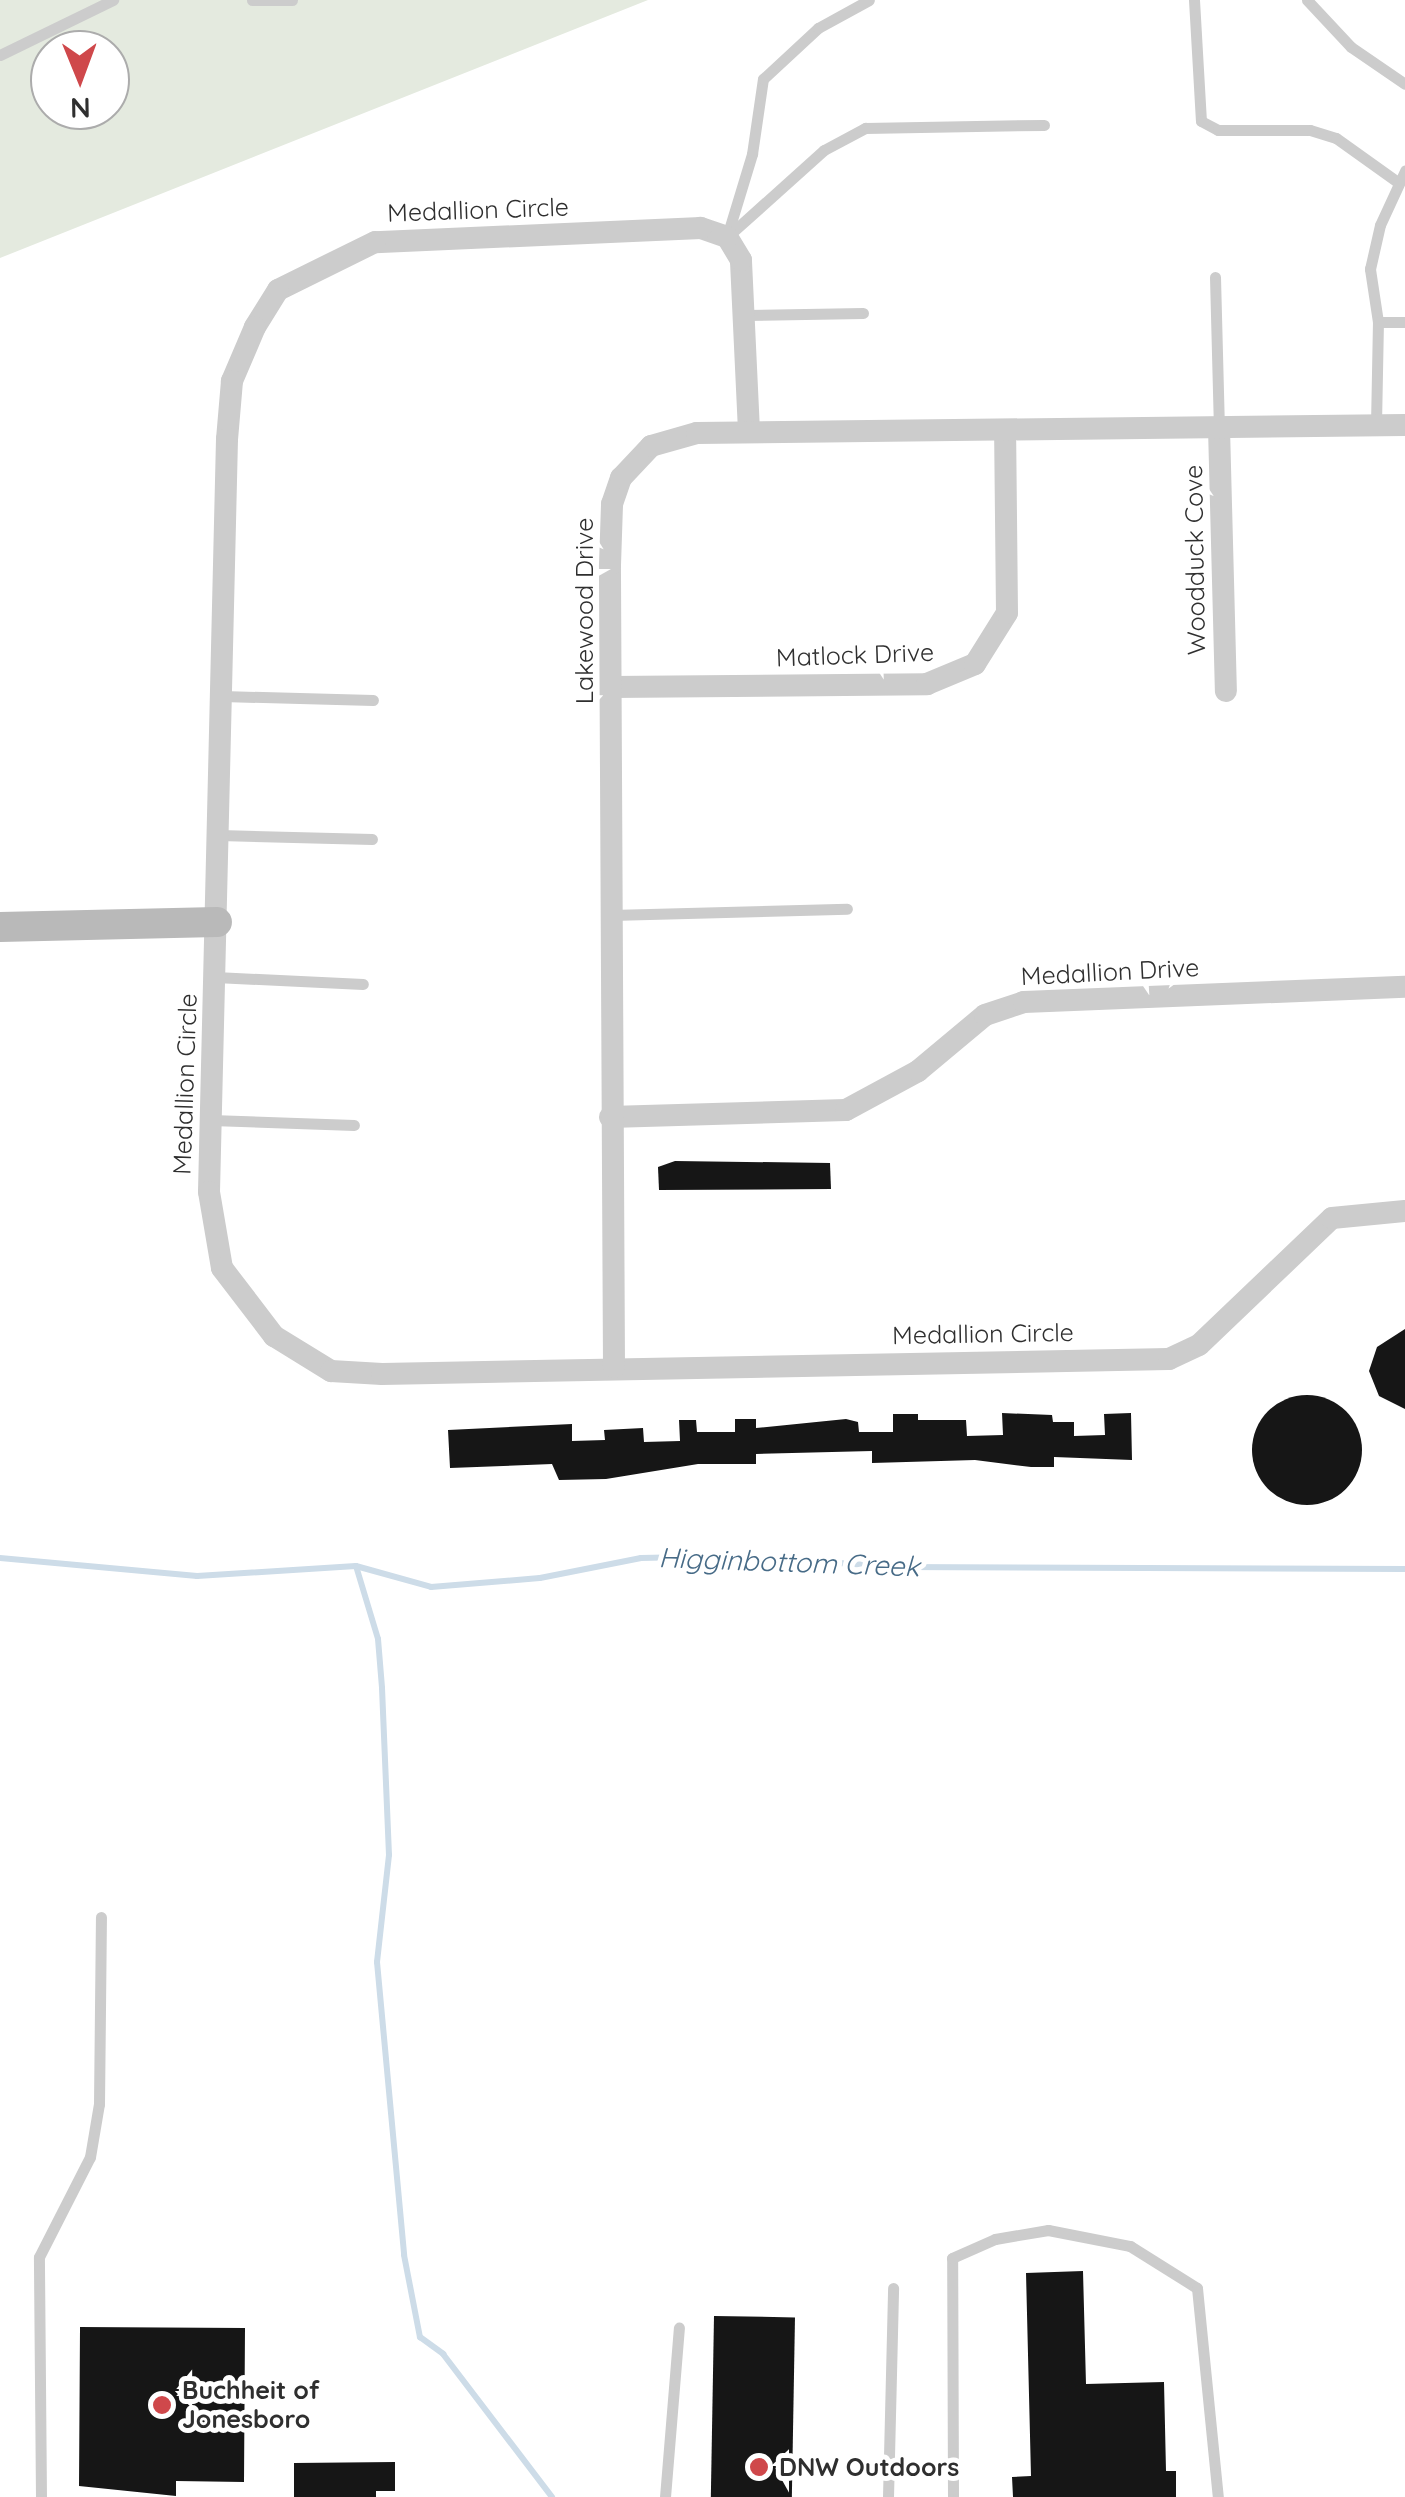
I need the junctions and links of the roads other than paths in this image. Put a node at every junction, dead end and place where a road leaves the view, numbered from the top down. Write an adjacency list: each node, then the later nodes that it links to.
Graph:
1 (112, 0): 7 (lane)
2 (252, 0): 3 (lane)
3 (292, 0)
4 (869, 0): 11 (lane)
5 (1194, 0): 10 (lane)
6 (1307, 0): 8 (lane)
7 (0, 55)
8 (1405, 84)
9 (1044, 124): 11 (lane)
10 (1401, 176): 15 (lane)
11 (726, 237): 14 (street); 24 (street, Medallion Circle)
12 (1215, 277): 19 (lane)
13 (863, 313): 14 (lane)
14 (744, 316): 20 (street)
15 (1378, 322): 16 (lane); 18 (lane)
16 (1405, 322)
17 (1405, 424): 18 (street, Lakewood Drive)
18 (1376, 425): 19 (street, Lakewood Drive)
19 (1219, 428): 21 (street, Lakewood Drive); 23 (street, Woodduck Cove)
20 (749, 431): 21 (street, Lakewood Drive); 22 (street, Lakewood Drive)
21 (1006, 432): 22 (street, Matlock Drive)
22 (611, 687): 29 (street, Lakewood Drive)
23 (1226, 692)
24 (222, 696): 25 (lane); 26 (street, Medallion Circle)
25 (372, 700)
26 (219, 835): 27 (lane); 30 (street, Medallion Circle)
27 (372, 839)
28 (847, 908): 29 (lane)
29 (610, 915): 35 (street, Lakewood Drive)
30 (217, 922): 31 (street); 32 (street, Medallion Circle)
31 (0, 927)
32 (215, 978): 33 (lane); 36 (street, Medallion Circle)
33 (363, 984)
34 (1405, 987): 35 (street, Medallion Drive)
35 (610, 1117): 39 (street, Lakewood Drive)
36 (211, 1120): 37 (lane); 39 (street, Medallion Circle)
37 (354, 1125)
38 (1405, 1211): 39 (street, Medallion Circle)
39 (614, 1366)
40 (101, 1917): 43 (lane)
41 (893, 2288): 45 (lane)
42 (678, 2328): 44 (lane)
43 (41, 2497)
44 (665, 2497)
45 (888, 2497)
46 (953, 2497): 47 (lane)
47 (1218, 2497)

